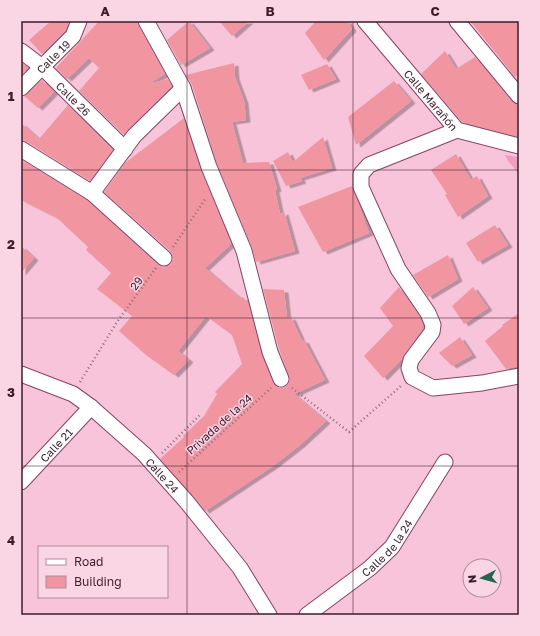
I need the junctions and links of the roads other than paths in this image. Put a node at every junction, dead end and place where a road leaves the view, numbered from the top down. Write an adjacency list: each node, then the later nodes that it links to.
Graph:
1 (79, 21): 6 (street, Calle 19)
2 (146, 21): 8 (street)
3 (365, 21): 10 (street, Calle Marañón)
4 (457, 21): 9 (street)
5 (21, 51): 6 (street, Calle 26)
6 (42, 66): 7 (street, Calle 19); 13 (street, Calle 26)
7 (21, 88)
8 (183, 88): 13 (street); 18 (street)
9 (517, 89)
10 (457, 130): 11 (street, Calle Marañón); 17 (street)
11 (519, 146)
12 (21, 149): 14 (street)
13 (125, 149): 14 (street)
14 (92, 193): 15 (street)
15 (164, 258)
16 (21, 374): 19 (street, Calle 24)
17 (519, 376)
18 (281, 379)
19 (91, 408): 21 (street, Calle 21); 22 (street, Calle 24)
20 (445, 462): 23 (street, Calle de la 24)
21 (21, 482)
22 (269, 615)
23 (307, 615)

